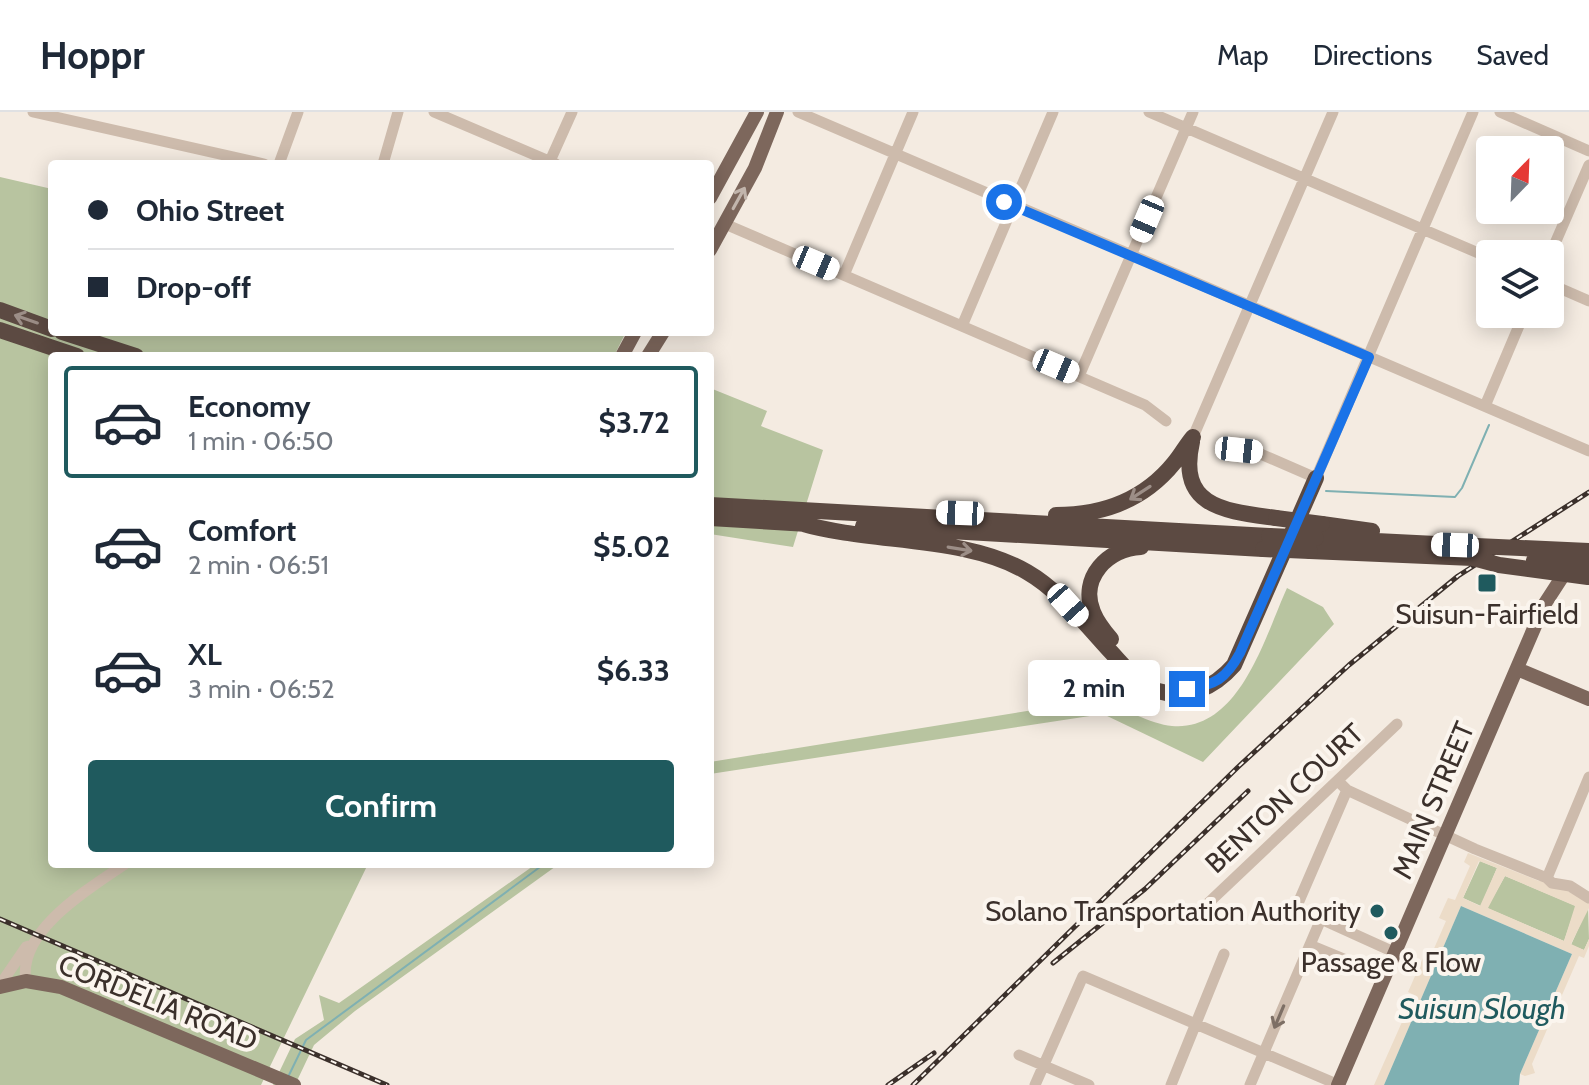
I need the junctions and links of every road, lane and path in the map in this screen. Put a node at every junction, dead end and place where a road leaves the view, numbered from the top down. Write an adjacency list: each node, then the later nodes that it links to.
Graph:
1 (33, 112): 19 (street)
2 (298, 112): 20 (street)
3 (398, 112): 21 (street)
4 (434, 112): 22 (street)
5 (572, 112): 23 (street)
6 (757, 112): 26 (main road)
7 (777, 112): 28 (main road, one-way to 7)
8 (798, 112): 18 (street)
9 (913, 112): 18 (street)
10 (1053, 112): 27 (street)
11 (1149, 112): 16 (street)
12 (1193, 112): 16 (street)
13 (1333, 112): 25 (street)
14 (1473, 112): 29 (street)
15 (1500, 112): 17 (street)
16 (1186, 128): 25 (street); 33 (street)
17 (1589, 151)
18 (895, 155): 27 (street); 34 (street)
19 (246, 160)
20 (280, 160)
21 (384, 160)
22 (546, 160)
23 (554, 160)
24 (1589, 165): 30 (street)
25 (1303, 178): 29 (street); 37 (street)
26 (714, 191)
27 (1013, 206): 33 (street); 39 (street)
28 (725, 224): 31 (main road); 34 (street)
29 (1423, 229): 32 (street); 46 (street)
30 (1556, 240)
31 (714, 243)
32 (1476, 252)
33 (1131, 256): 37 (street); 47 (street)
34 (844, 275): 39 (street)
35 (1564, 290): 36 (street)
36 (1589, 301)
37 (1249, 306): 46 (street); 50 (street)
38 (0, 310): 40 (highway, one-way to 38)
39 (962, 326): 47 (street)
40 (48, 328)
41 (1518, 328): 48 (street)
42 (0, 330): 44 (highway)
43 (74, 336): 45 (highway)
44 (65, 352)
45 (124, 352)
46 (1369, 357): 48 (street); 53 (street)
47 (1079, 376): 49 (street)
48 (1485, 406): 52 (street)
49 (1166, 421)
50 (1193, 437): 55 (highway, one-way to 55); 58 (highway, bridge)
51 (1239, 450): 53 (street)
52 (1589, 451)
53 (1316, 478): 68 (highway)
54 (714, 505): 55 (highway)
55 (899, 516): 59 (highway)
56 (714, 518): 57 (highway)
57 (800, 523): 61 (highway); 68 (highway, one-way to 68)
58 (1316, 538): 59 (highway, bridge); 62 (highway); 62 (highway)
59 (1266, 542): 61 (highway)
60 (1589, 543): 67 (main road, MAIN STREET)
61 (1180, 545): 68 (highway)
62 (1431, 547): 64 (highway)
63 (1589, 551): 64 (highway, bridge)
64 (1474, 552): 65 (highway, bridge); 66 (highway, bridge)
65 (1589, 563)
66 (1589, 578)
67 (1517, 669): 69 (main road); 73 (main road, MAIN STREET)
68 (1205, 687)
69 (1589, 699)
70 (1397, 724): 72 (street, BENTON COURT)
71 (1589, 777): 75 (street)
72 (1342, 786): 73 (street); 77 (street); 78 (street, BENTON COURT)
73 (1446, 834): 75 (street); 81 (main road, MAIN STREET)
74 (119, 868): 79 (street)
75 (1547, 878): 76 (street)
76 (1589, 898)
77 (1299, 901)
78 (1203, 908)
79 (34, 945): 84 (street); 85 (street)
80 (1310, 945): 81 (street); 83 (street); 87 (street, one-way to 87)
81 (1396, 953): 83 (main road, MAIN STREET)
82 (1224, 954): 86 (street)
83 (1385, 976): 95 (main road, MAIN STREET)
84 (26, 981): 85 (main road, CORDELIA ROAD); 90 (main road, CORDELIA ROAD)
85 (0, 986)
86 (1196, 1024): 87 (street); 89 (street); 93 (street)
87 (1264, 1052): 94 (street); 95 (street)
88 (1019, 1055): 89 (street)
89 (1044, 1065): 91 (street); 92 (street)
90 (294, 1085)
91 (1035, 1085)
92 (1089, 1085)
93 (1171, 1085)
94 (1250, 1085)
95 (1338, 1085)

